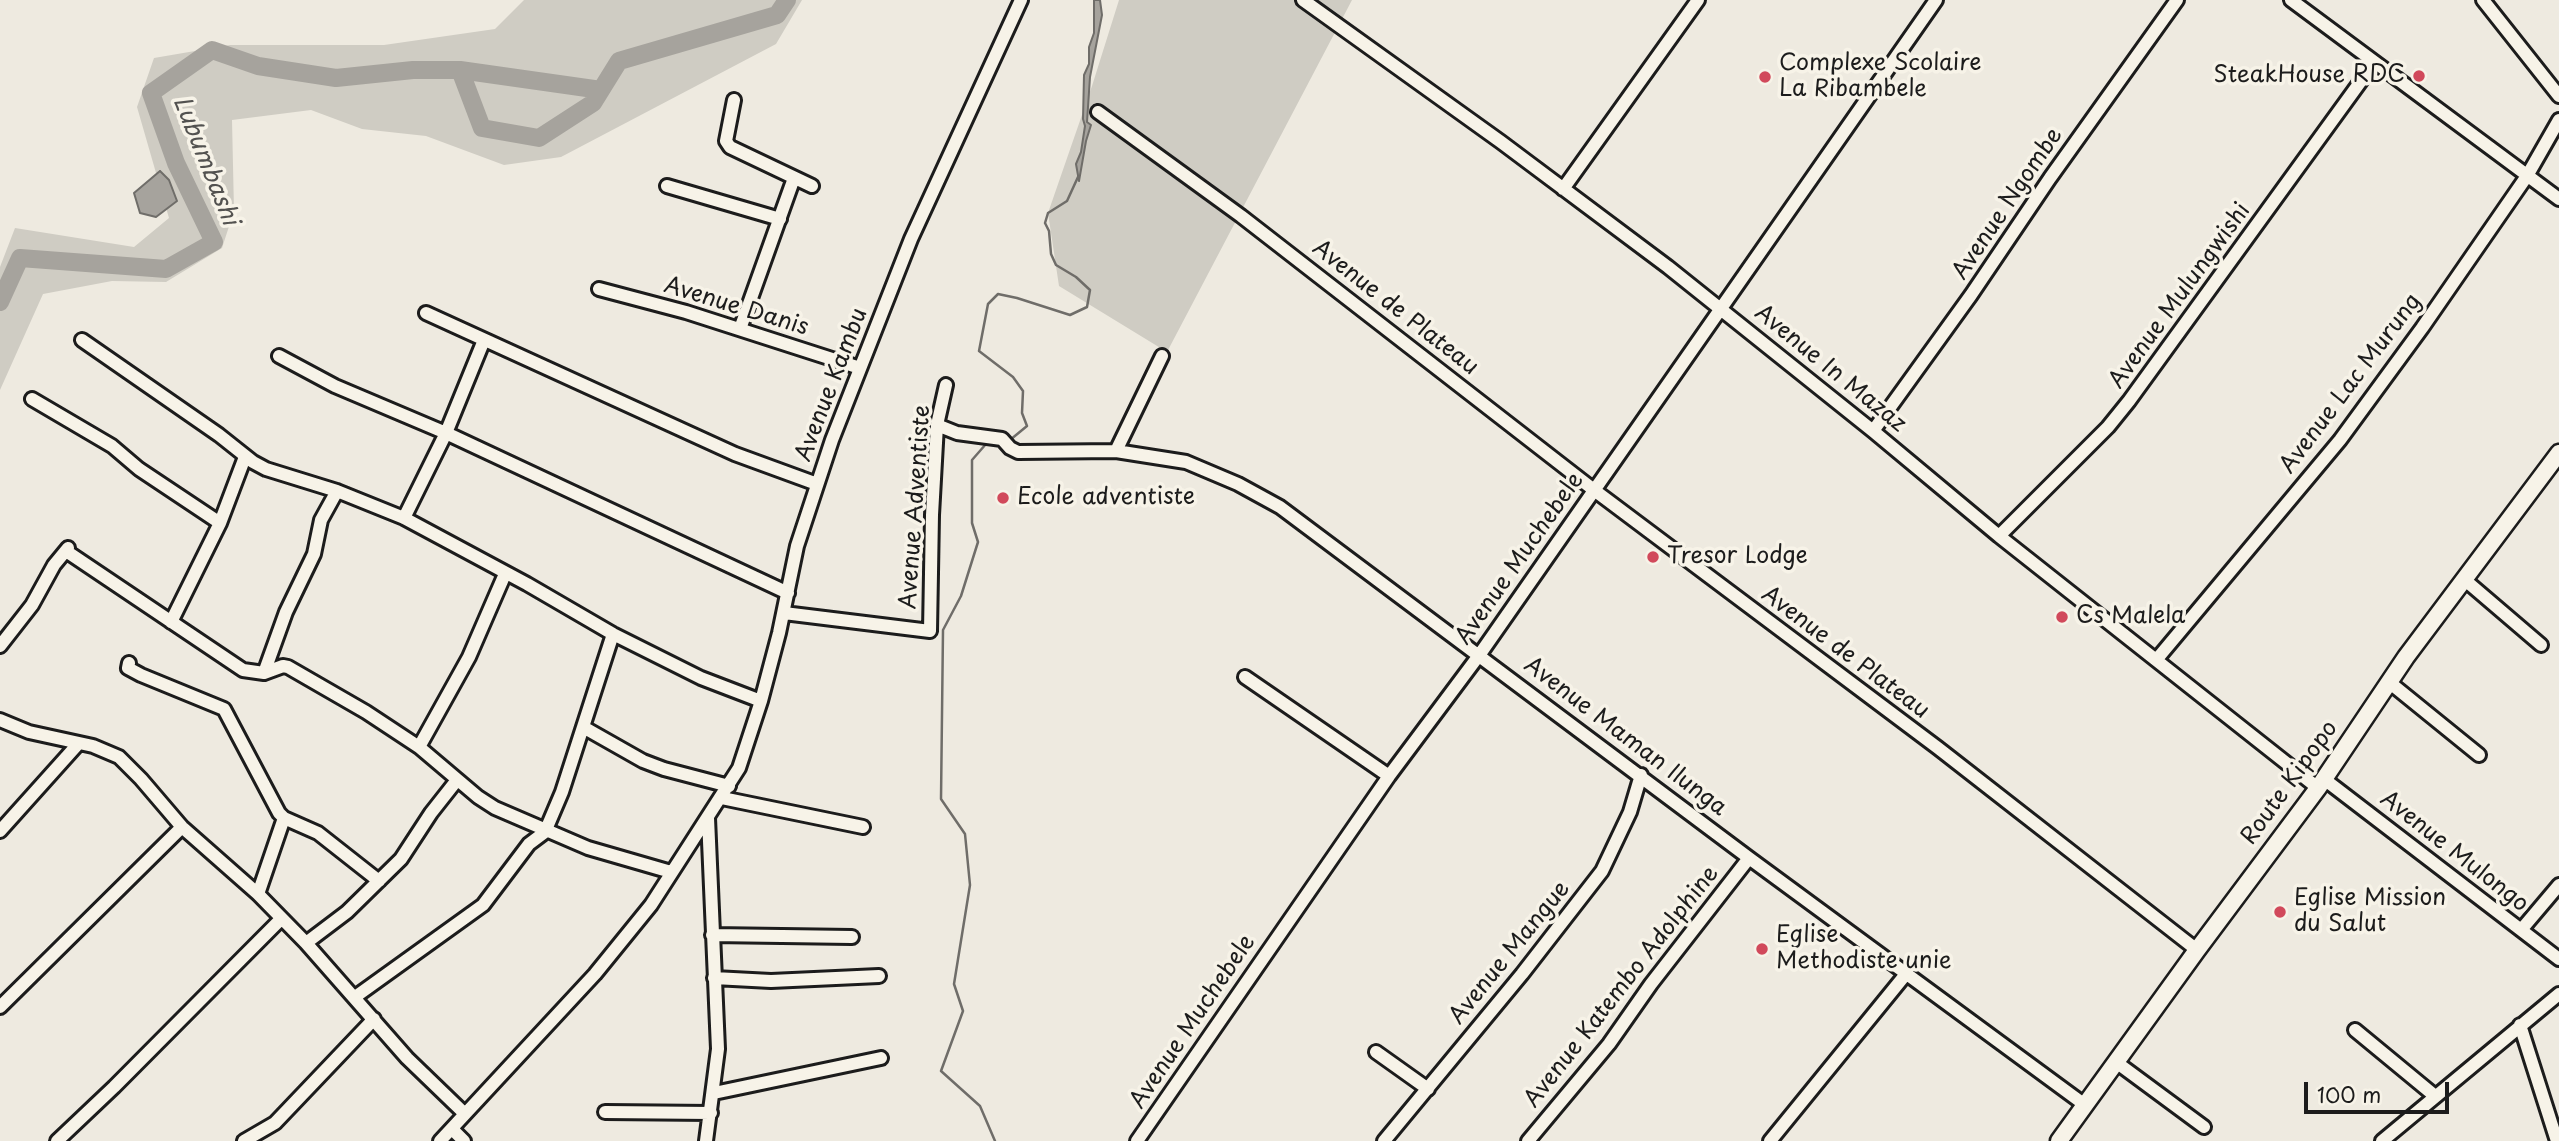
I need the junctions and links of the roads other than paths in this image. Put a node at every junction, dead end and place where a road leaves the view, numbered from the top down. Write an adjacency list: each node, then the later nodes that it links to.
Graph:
1 (1021, 0): 28 (street, Avenue Kambu)
2 (1303, 0): 17 (street, Avenue In Mazaz)
3 (1698, 0): 17 (street)
4 (1936, 0): 21 (street, Avenue Muchebele)
5 (2177, 0): 32 (street, Avenue Ngombe)
6 (2291, 0): 8 (street)
7 (2483, 0): 9 (street)
8 (2374, 63): 13 (street); 42 (street, Avenue Mulungwishi)
9 (2559, 96)
10 (734, 100): 14 (street)
11 (1098, 112): 38 (street, Avenue de Plateau)
12 (2559, 120): 13 (street, Avenue Lac Murung)
13 (2527, 176): 18 (street); 52 (street, Avenue Lac Murung)
14 (794, 178): 16 (street); 19 (street)
15 (667, 186): 19 (street)
16 (812, 186)
17 (1563, 189): 21 (street, Avenue In Mazaz)
18 (2559, 199)
19 (780, 219): 23 (street)
20 (599, 289): 23 (street, Avenue Danis)
21 (1720, 308): 32 (street, Avenue In Mazaz); 38 (street, Avenue Muchebele)
22 (426, 313): 25 (street)
23 (740, 329): 28 (street, Avenue Danis)
24 (82, 340): 36 (street)
25 (484, 340): 33 (street); 37 (street)
26 (279, 356): 33 (street)
27 (1163, 356): 34 (street)
28 (860, 368): 37 (street, Avenue Kambu)
29 (946, 385): 31 (street, Avenue Adventiste)
30 (32, 399): 41 (street)
31 (937, 425): 34 (street, Avenue Maman Ilunga); 46 (street, Avenue Adventiste)
32 (1873, 431): 42 (street, Avenue In Mazaz)
33 (446, 433): 40 (street); 45 (street)
34 (1116, 451): 51 (street, Avenue Maman Ilunga)
35 (2559, 453): 44 (main road, Route Kipopo)
36 (245, 457): 39 (street); 41 (street)
37 (817, 484): 45 (street, Avenue Kambu)
38 (1594, 490): 51 (street, Avenue Muchebele); 87 (street, Avenue de Plateau)
39 (337, 491): 40 (street); 54 (street)
40 (404, 518): 43 (street)
41 (220, 523): 47 (street)
42 (2000, 536): 52 (street, Avenue In Mazaz)
43 (505, 574): 48 (street); 61 (street)
44 (2465, 580): 49 (street); 56 (main road, Route Kipopo)
45 (788, 593): 46 (street, Avenue Kambu)
46 (784, 613): 57 (street, Avenue Kambu)
47 (171, 622): 50 (street); 54 (street)
48 (613, 634): 57 (street); 59 (street)
49 (2541, 645)
50 (0, 646)
51 (1480, 654): 63 (street, Avenue Maman Ilunga); 64 (street, Avenue Muchebele)
52 (2157, 659): 66 (street, Avenue In Mazaz)
53 (129, 663): 69 (street)
54 (264, 673): 61 (street)
55 (1245, 677): 64 (street)
56 (2389, 682): 62 (street); 66 (main road, Route Kipopo)
57 (761, 701): 67 (street, Avenue Kambu)
58 (0, 720): 60 (street)
59 (583, 727): 67 (street); 74 (street)
60 (78, 744): 71 (street); 73 (street)
61 (419, 747): 65 (street)
62 (2479, 755)
63 (1641, 775): 76 (street, Avenue Maman Ilunga); 101 (street, Avenue Mangue)
64 (1389, 776): 115 (street, Avenue Muchebele)
65 (457, 780): 74 (street); 79 (street)
66 (2321, 783): 83 (street, Avenue Mulongo); 87 (main road, Route Kipopo)
67 (729, 786): 68 (street, Avenue Kambu)
68 (722, 798): 70 (street, Avenue Kambu); 72 (street)
69 (284, 818): 79 (street); 81 (street)
70 (708, 818): 75 (street, Avenue Kambu); 77 (street)
71 (182, 827): 81 (street); 94 (street)
72 (863, 827)
73 (0, 831)
74 (545, 832): 78 (street); 93 (street)
75 (683, 856): 77 (street); 78 (street, Avenue Kambu)
76 (1749, 858): 89 (street, Avenue Maman Ilunga); 117 (street, Avenue Katembo Adolphine)
77 (709, 859): 84 (street)
78 (671, 872): 106 (street, Avenue Kambu)
79 (379, 881): 86 (street)
80 (2559, 885): 83 (street)
81 (258, 894): 82 (street)
82 (281, 919): 86 (street); 110 (street)
83 (2521, 930): 88 (street, Avenue Mulongo)
84 (712, 935): 85 (street); 91 (street)
85 (852, 937)
86 (306, 943): 93 (street)
87 (2197, 950): 100 (main road, Route Kipopo)
88 (2559, 959)
89 (1906, 974): 104 (street, Avenue Maman Ilunga); 118 (street)
90 (879, 976): 91 (street)
91 (714, 978): 102 (street)
92 (2559, 994): 96 (street)
93 (355, 998): 95 (street)
94 (0, 1007)
95 (374, 1019): 106 (street); 111 (street)
96 (2521, 1025): 103 (street); 121 (street)
97 (2355, 1030): 103 (street)
98 (1376, 1052): 101 (street)
99 (881, 1058): 102 (street)
100 (2116, 1062): 104 (main road, Route Kipopo); 108 (street)
101 (1428, 1089): 116 (street, Avenue Mangue)
102 (714, 1093): 107 (street)
103 (2435, 1096): 120 (street)
104 (2085, 1105): 119 (main road, Route Kipopo)
105 (605, 1112): 107 (street)
106 (464, 1113): 109 (street, Avenue Kambu)
107 (711, 1114): 114 (street)
108 (2204, 1126)
109 (453, 1130): 112 (street, Avenue Kambu); 113 (street)
110 (57, 1141)
111 (244, 1141)
112 (440, 1141)
113 (464, 1141)
114 (706, 1141)
115 (1137, 1141)
116 (1384, 1141)
117 (1528, 1141)
118 (1770, 1141)
119 (2059, 1141)
120 (2382, 1141)
121 (2557, 1141)

